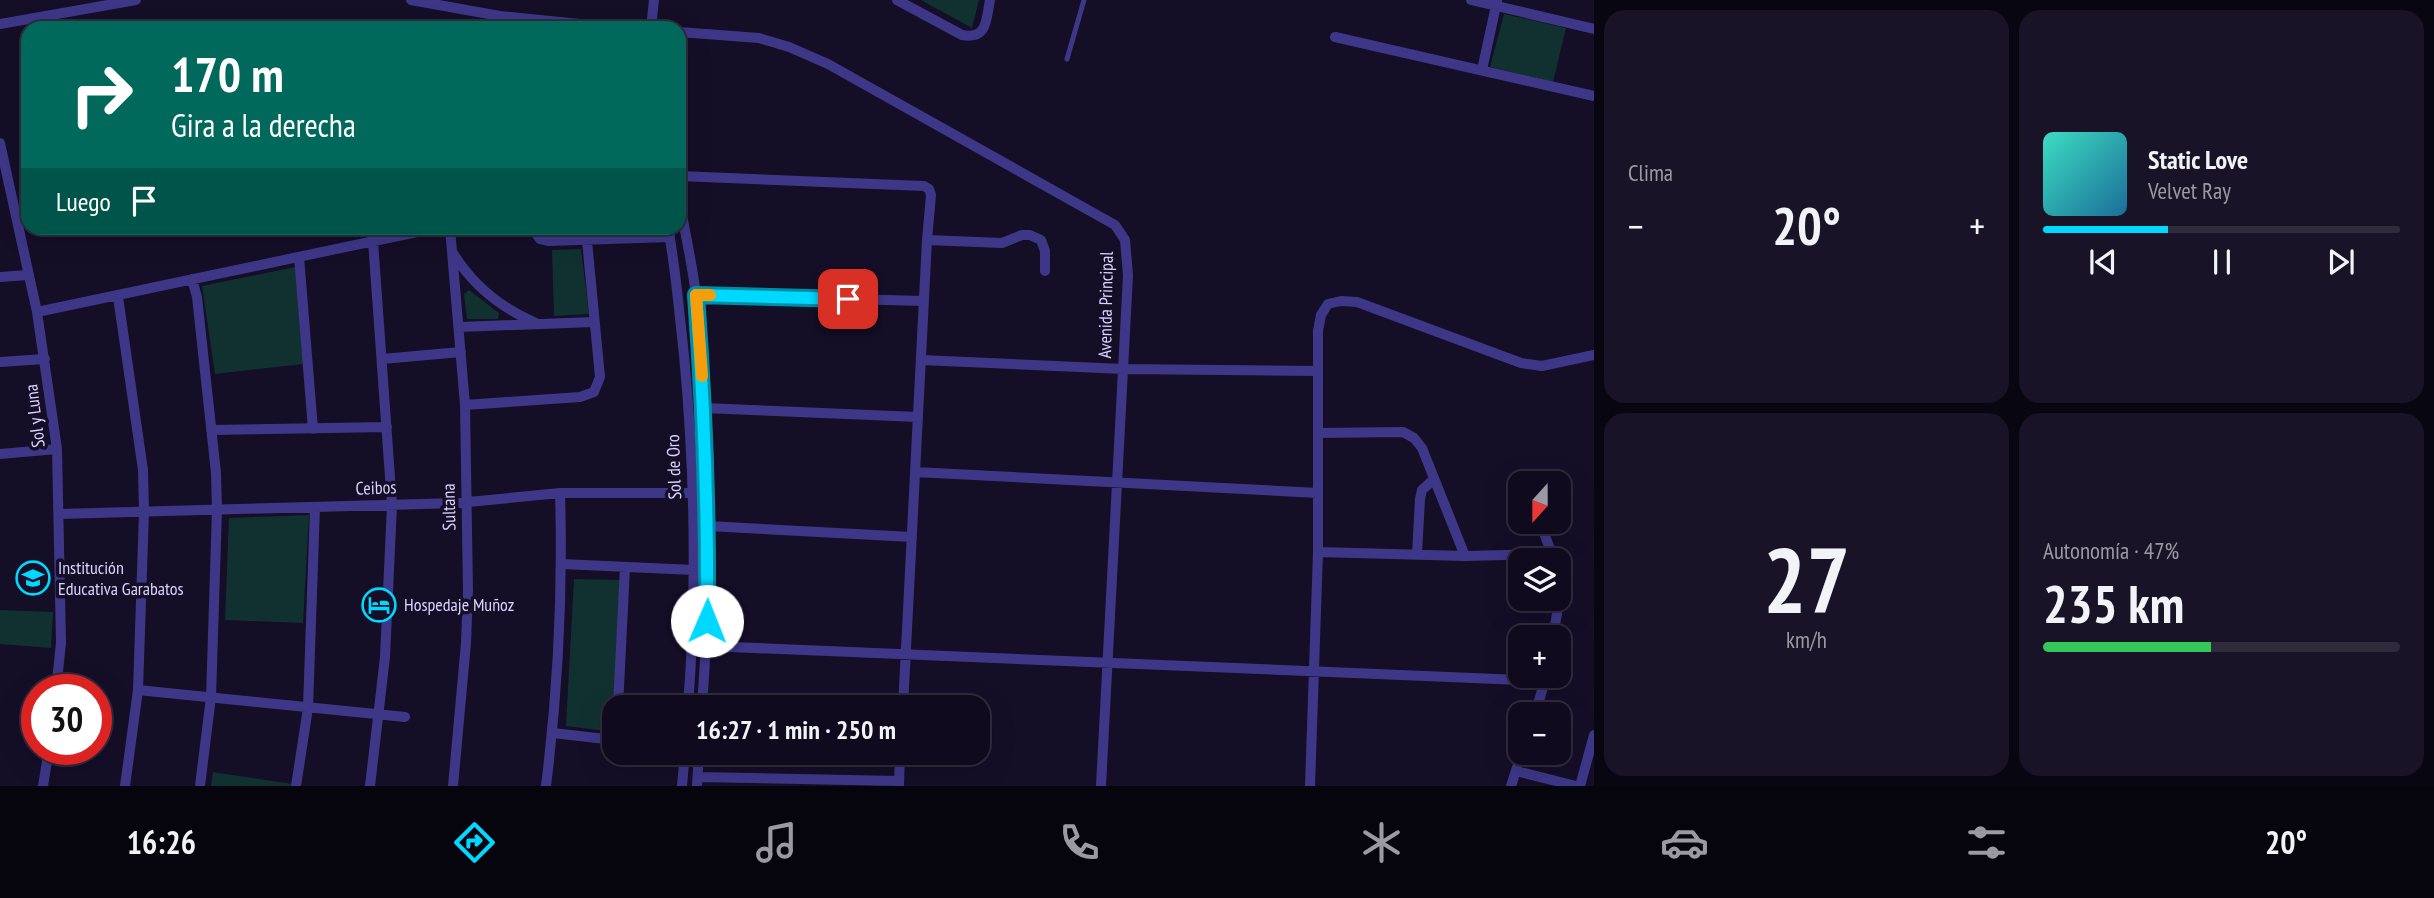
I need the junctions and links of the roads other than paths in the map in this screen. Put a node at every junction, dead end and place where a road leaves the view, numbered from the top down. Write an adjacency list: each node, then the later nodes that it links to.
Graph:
1 (136, 0): 11 (street)
2 (411, 0): 9 (street)
3 (654, 0): 10 (street)
4 (897, 0): 5 (street)
5 (990, 0)
6 (1084, 0): 15 (lane)
7 (1471, 0): 8 (street)
8 (1497, 3): 12 (street); 16 (street)
9 (539, 21)
10 (652, 21)
11 (0, 24)
12 (1594, 29)
13 (686, 33): 48 (street, Avenida Principal)
14 (1335, 37): 16 (street)
15 (1067, 59)
16 (1482, 70): 17 (street)
17 (1594, 96)
18 (0, 143): 32 (street, Sol y Luna)
19 (686, 176): 26 (street)
20 (402, 235): 27 (street)
21 (451, 235): 29 (street, Sultana)
22 (537, 235): 28 (street)
23 (642, 235): 28 (street)
24 (669, 235): 63 (street, Sol de Oro)
25 (685, 235): 35 (street)
26 (927, 240): 31 (street); 37 (street)
27 (373, 241): 30 (street); 45 (street)
28 (587, 241): 39 (street)
29 (452, 251): 40 (street); 41 (street, Sultana)
30 (299, 257): 34 (street); 54 (street)
31 (1045, 271)
32 (27, 275): 33 (street); 38 (street, Sol y Luna)
33 (0, 277)
34 (192, 279): 36 (street); 55 (street)
35 (696, 295): 37 (street); 51 (street)
36 (118, 297): 38 (street); 69 (street)
37 (924, 301): 46 (street)
38 (37, 312): 44 (street, Sol y Luna)
39 (594, 322): 40 (street); 50 (street)
40 (538, 324): 41 (street)
41 (459, 327): 42 (street, Sultana)
42 (461, 352): 45 (street); 50 (street, Sultana)
43 (1594, 355): 49 (street)
44 (45, 359): 47 (street); 57 (street, Sol y Luna)
45 (382, 359): 53 (street)
46 (921, 360): 48 (street); 52 (street)
47 (0, 362)
48 (1123, 369): 49 (street); 61 (street, Avenida Principal)
49 (1317, 372): 56 (street)
50 (465, 405): 65 (street, Sultana)
51 (705, 408): 52 (street); 71 (street)
52 (918, 417): 59 (street)
53 (387, 427): 54 (street); 66 (street)
54 (313, 429): 55 (street)
55 (211, 430): 68 (street)
56 (1318, 433): 60 (street); 64 (street)
57 (57, 449): 58 (street); 70 (street, Sol y Luna)
58 (0, 454)
59 (915, 472): 61 (street); 72 (street)
60 (1433, 480): 74 (street); 75 (street)
61 (1117, 482): 64 (street); 82 (street, Avenida Principal)
62 (560, 493): 63 (street, Ceibos); 65 (street, Ceibos); 77 (street)
63 (693, 493): 79 (street, Sol de Oro)
64 (1318, 493): 73 (street)
65 (466, 501): 66 (street, Ceibos); 110 (street, Sultana)
66 (392, 505): 67 (street, Ceibos); 93 (street)
67 (315, 507): 68 (street, Ceibos); 92 (street)
68 (217, 510): 69 (street, Ceibos); 91 (street)
69 (144, 512): 70 (street, Ceibos); 86 (street)
70 (59, 514): 84 (street, Sol y Luna)
71 (708, 526): 72 (street); 80 (street)
72 (912, 537): 81 (street)
73 (1318, 552): 74 (street); 83 (street)
74 (1417, 554): 75 (street)
75 (1465, 556): 76 (street)
76 (1508, 556)
77 (562, 564): 78 (street); 95 (street)
78 (625, 567): 79 (street); 87 (street)
79 (694, 570): 88 (street, Sol de Oro)
80 (706, 646): 81 (street); 89 (street)
81 (906, 654): 82 (street); 90 (street)
82 (1107, 663): 83 (street); 113 (street, Avenida Principal)
83 (1315, 672): 85 (street); 114 (street)
84 (58, 674)
85 (1508, 677)
86 (138, 690): 91 (street); 106 (street)
87 (619, 695)
88 (689, 695)
89 (703, 695)
90 (904, 695)
91 (211, 697): 92 (street); 107 (street)
92 (308, 708): 93 (street); 108 (street)
93 (380, 713): 94 (street); 109 (street)
94 (405, 717)
95 (553, 733): 97 (street); 111 (street)
96 (1594, 735): 116 (street)
97 (602, 739)
98 (46, 765): 105 (street)
99 (684, 765): 112 (street)
100 (900, 765): 104 (street)
101 (1518, 765): 102 (street)
102 (1516, 771): 115 (street); 116 (street)
103 (697, 782): 104 (street)
104 (899, 783)
105 (43, 786)
106 (125, 786)
107 (200, 786)
108 (296, 786)
109 (370, 786)
110 (453, 786)
111 (546, 786)
112 (682, 786)
113 (1101, 786)
114 (1310, 786)
115 (1511, 786)
116 (1578, 786)

